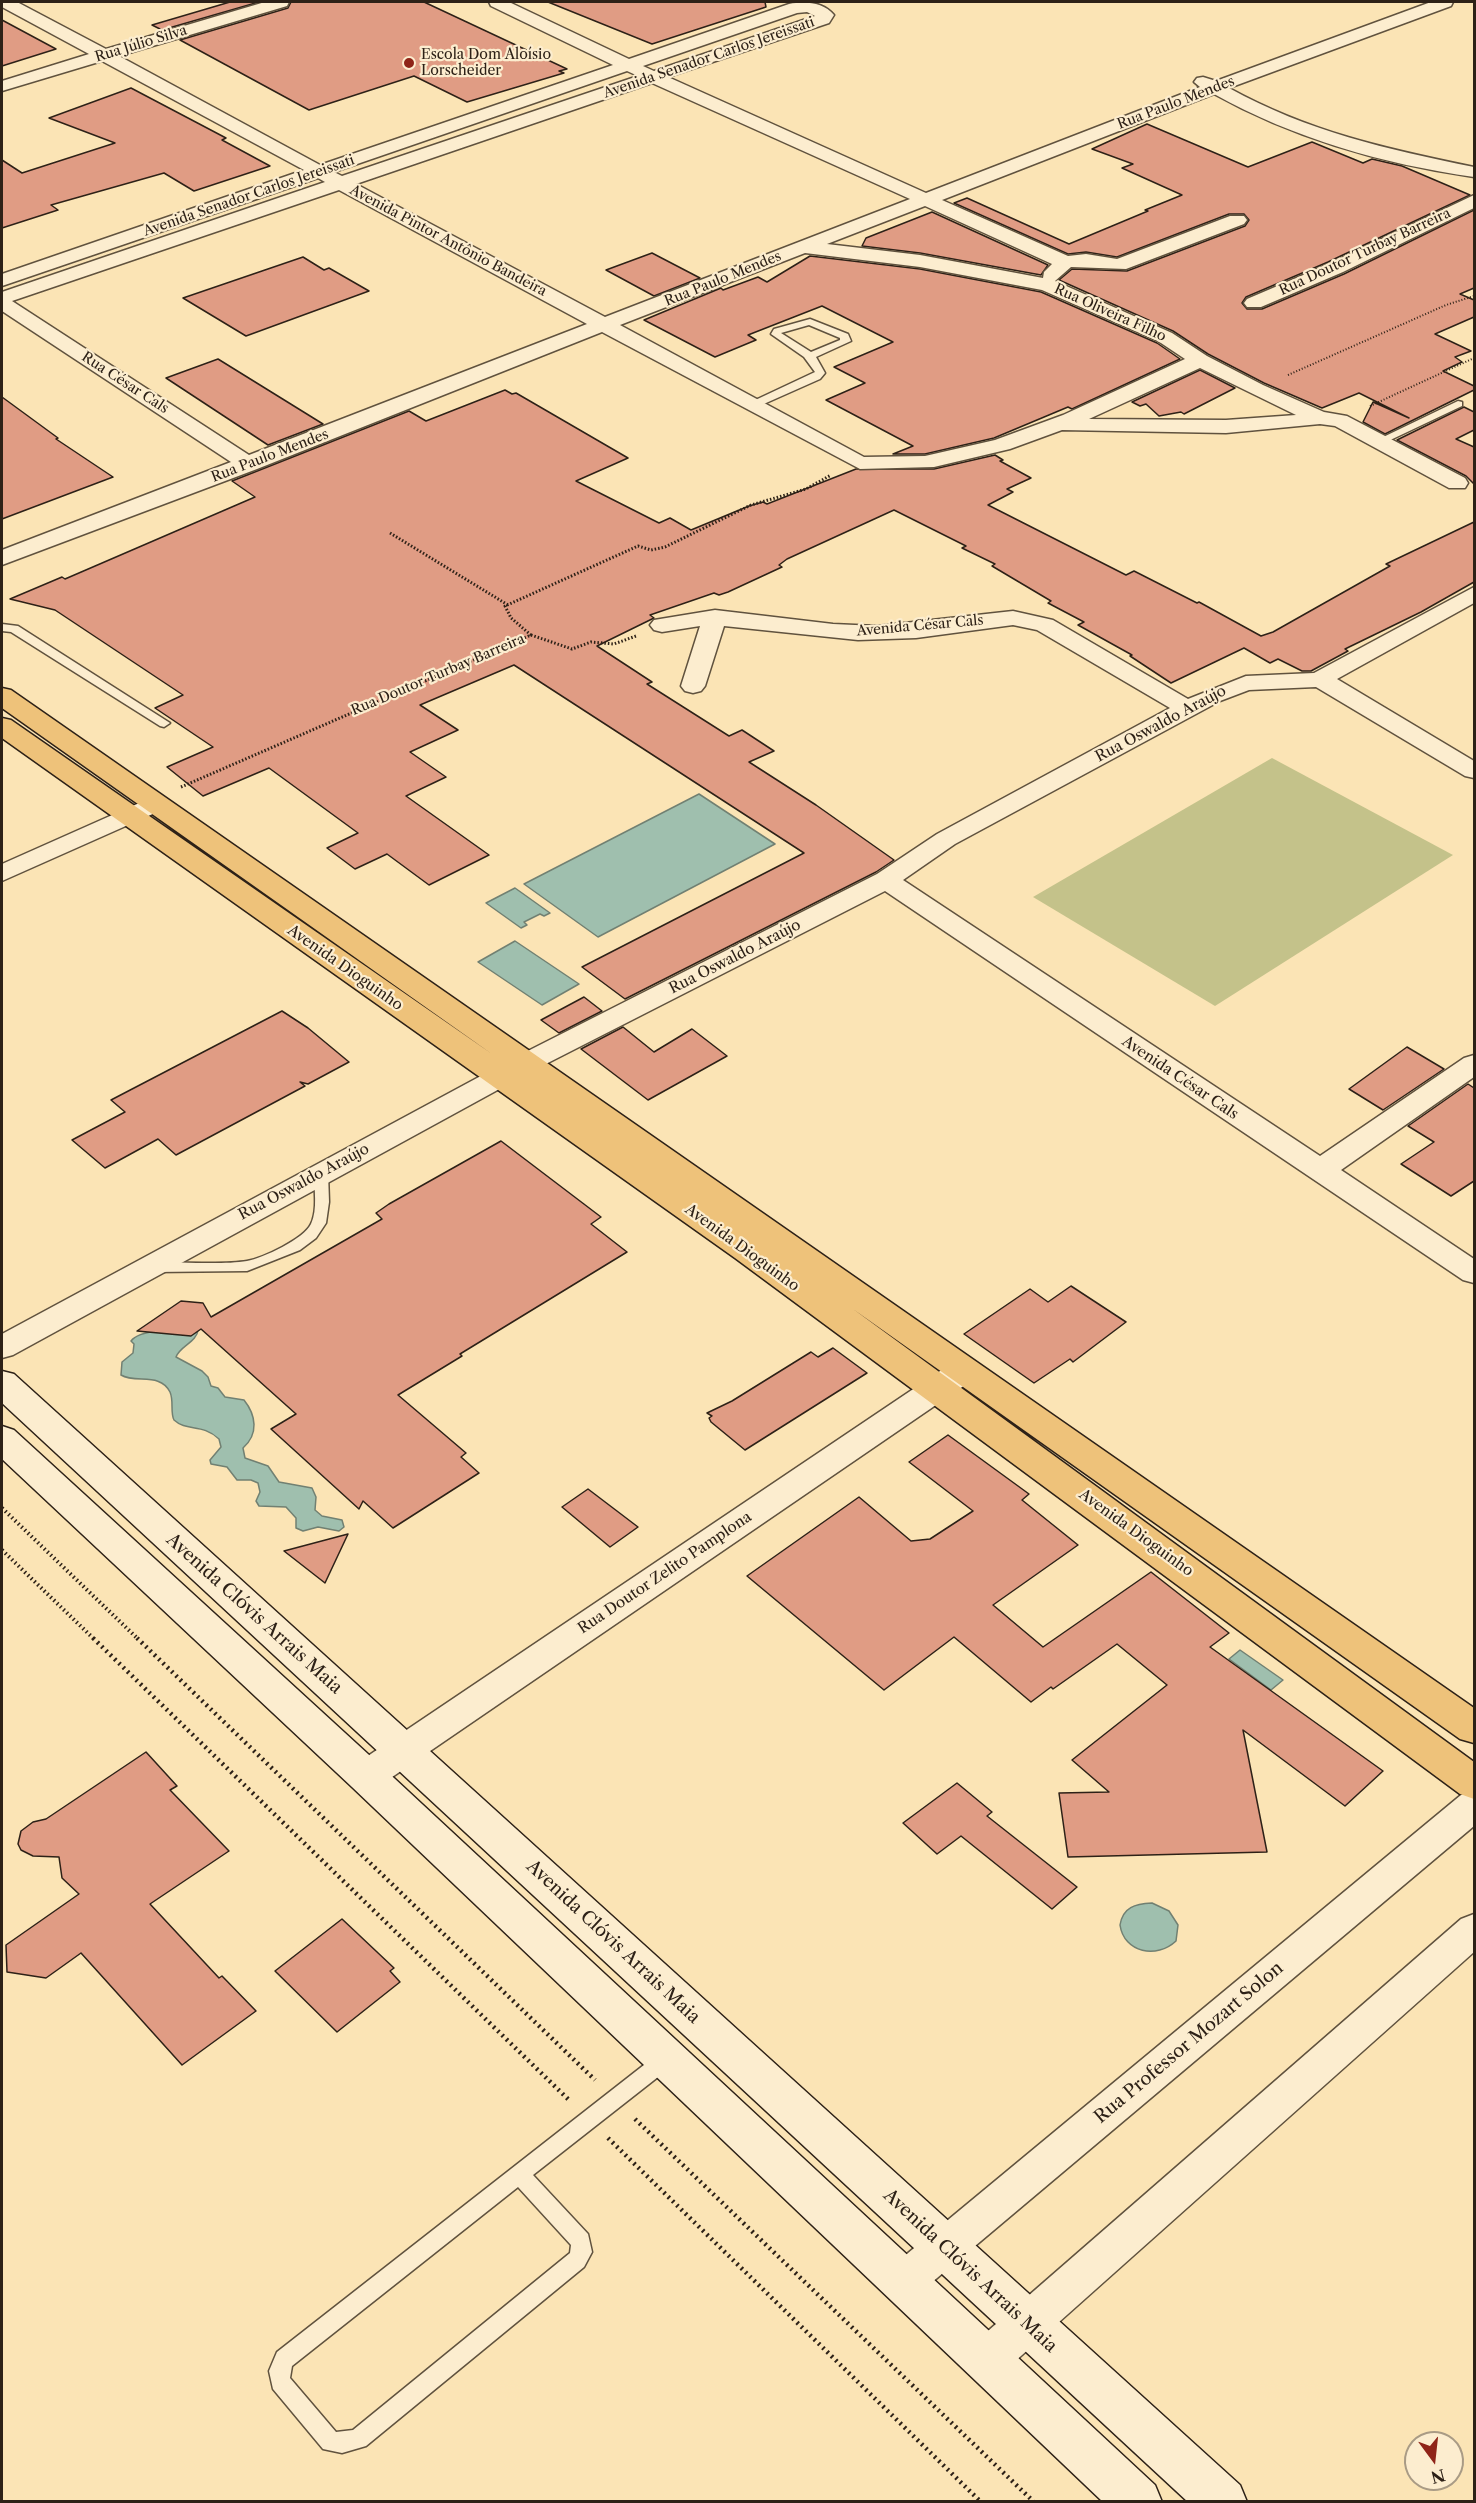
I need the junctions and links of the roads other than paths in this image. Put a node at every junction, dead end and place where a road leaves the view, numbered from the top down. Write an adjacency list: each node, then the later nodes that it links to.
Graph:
1 (5, 2): 7 (street, Avenida Pintor Antônio Bandeira)
2 (281, 2): 7 (street, Rua Júlio Silva)
3 (497, 2): 8 (street, Rua Oliveira Filho)
4 (1413, 2): 10 (street, Rua Paulo Mendes)
5 (1445, 2): 10 (street, Rua Paulo Mendes)
6 (809, 4): 8 (street, Avenida Senador Carlos Jereissati); 9 (street, Avenida Senador Carlos Jereissati)
7 (104, 55): 11 (street, Rua Júlio Silva); 12 (street, Avenida Pintor Antônio Bandeira)
8 (629, 66): 9 (street, Rua Oliveira Filho); 12 (street, Avenida Senador Carlos Jereissati)
9 (653, 77): 14 (street, Avenida Senador Carlos Jereissati); 15 (street, Rua Oliveira Filho)
10 (1207, 84): 13 (street); 15 (street, Rua Paulo Mendes)
11 (2, 86)
12 (318, 172): 14 (street, Avenida Pintor Antônio Bandeira); 22 (street, Avenida Senador Carlos Jereissati)
13 (1474, 172)
14 (340, 183): 25 (street, Avenida Senador Carlos Jereissati); 27 (street, Avenida Pintor Antônio Bandeira)
15 (917, 196): 17 (street, Rua Paulo Mendes); 20 (street, Rua Oliveira Filho)
16 (1474, 201): 26 (street, Rua Doutor Turbay Barreira)
17 (858, 218): 19 (street, Rua Paulo Mendes); 21 (street, Rua Paulo Mendes)
18 (1237, 220): 20 (street)
19 (802, 248): 23 (street, Rua Paulo Mendes); 24 (street, Rua Oliveira Filho)
20 (1065, 262): 24 (street)
21 (701, 270): 23 (street); 27 (street, Rua Paulo Mendes)
22 (2, 280)
23 (719, 280): 28 (street, Rua Paulo Mendes)
24 (1048, 285): 30 (street, Rua Oliveira Filho)
25 (2, 301): 36 (street, Rua César Cals)
26 (1254, 303)
27 (584, 313): 28 (street, Avenida Pintor Antônio Bandeira); 36 (street, Rua Paulo Mendes)
28 (606, 325): 32 (street, Avenida Pintor Antônio Bandeira); 37 (street, Rua Paulo Mendes)
29 (810, 356): 29 (lane); 32 (lane)
30 (1200, 360): 33 (street, Rua Oliveira Filho); 34 (street)
31 (1458, 404): 35 (lane)
32 (753, 405): 34 (street, Avenida Pintor Antônio Bandeira)
33 (1330, 419): 34 (street); 35 (street, Rua Oliveira Filho)
34 (1058, 425)
35 (1380, 441): 38 (street, Rua Oliveira Filho)
36 (229, 451): 37 (street, Rua César Cals); 39 (street, Rua Paulo Mendes)
37 (249, 464): 39 (street, Rua Paulo Mendes)
38 (1457, 483)
39 (2, 544)
40 (1474, 594): 44 (street, Rua Oswaldo Araújo)
41 (715, 617): 42 (street, Avenida César Cals); 45 (street); 47 (street, Avenida César Cals)
42 (662, 625)
43 (2, 628): 48 (lane)
44 (1320, 679): 47 (street, Rua Oswaldo Araújo); 50 (street)
45 (693, 686)
46 (2, 696): 51 (main road, Avenida Dioguinho)
47 (1188, 709): 53 (street, Rua Oswaldo Araújo)
48 (164, 723)
49 (2, 726): 51 (main road, Avenida Dioguinho)
50 (1474, 771)
51 (144, 807): 52 (street); 55 (main road, Avenida Dioguinho)
52 (2, 873)
53 (886, 880): 55 (street, Rua Oswaldo Araújo); 56 (street, Avenida César Cals)
54 (1474, 1064): 56 (street)
55 (514, 1070): 57 (street, Rua Oswaldo Araújo); 61 (main road, Avenida Dioguinho)
56 (1319, 1172): 59 (street, Avenida César Cals)
57 (321, 1173): 58 (street, Rua Oswaldo Araújo); 58 (lane)
58 (148, 1267): 60 (street, Rua Oswaldo Araújo)
59 (1474, 1273)
60 (2, 1347)
61 (951, 1378): 64 (main road, Avenida Dioguinho); 65 (street, Rua Doutor Zelito Pamplona); 67 (main road, Avenida Dioguinho)
62 (2, 1383): 65 (main road, Avenida Clóvis Arrais Maia)
63 (2, 1439): 66 (main road)
64 (1474, 1728)
65 (405, 1750): 66 (street, Rua Doutor Zelito Pamplona); 72 (main road, Avenida Clóvis Arrais Maia)
66 (366, 1776): 70 (main road)
67 (1474, 1783)
68 (1474, 1805): 72 (street, Rua Professor Mozart Solon)
69 (1474, 1930): 74 (street)
70 (667, 2058): 71 (lane); 73 (main road)
71 (520, 2175): 71 (lane)
72 (945, 2247): 73 (street, Rua Professor Mozart Solon); 74 (main road, Avenida Clóvis Arrais Maia)
73 (904, 2281): 75 (main road)
74 (1027, 2324): 75 (street); 77 (main road, Avenida Clóvis Arrais Maia)
75 (988, 2358): 76 (main road)
76 (1138, 2502)
77 (1223, 2502)

